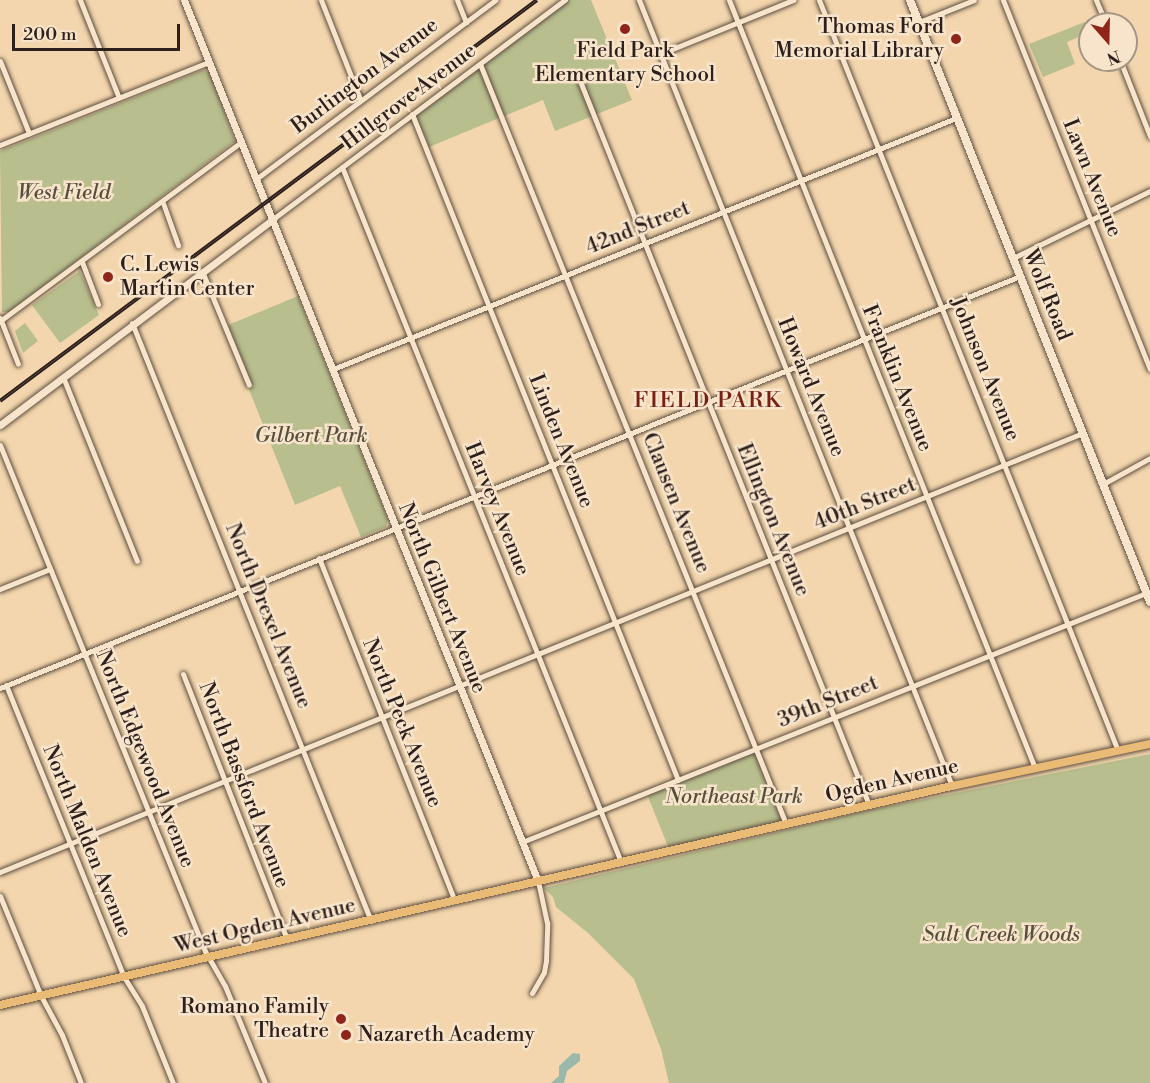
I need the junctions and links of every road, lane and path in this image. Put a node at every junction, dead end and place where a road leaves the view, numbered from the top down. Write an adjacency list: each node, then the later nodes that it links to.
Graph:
1 (80, 0): 23 (street)
2 (184, 0): 19 (street, North Gilbert Avenue)
3 (321, 0): 24 (street)
4 (457, 0): 14 (street)
5 (495, 0): 14 (street, Burlington Avenue)
6 (565, 0): 20 (street, Hillgrove Avenue)
7 (639, 0): 17 (street, Howard Avenue)
8 (729, 0): 15 (street, Franklin Avenue)
9 (793, 0): 15 (street)
10 (819, 0): 31 (street, Johnson Avenue)
11 (910, 0): 16 (main road, Wolf Road)
12 (974, 0): 16 (street)
13 (1003, 0): 39 (street, Lawn Avenue)
14 (466, 22): 24 (street, Burlington Avenue)
15 (738, 22): 17 (street); 34 (street, Franklin Avenue)
16 (919, 22): 26 (main road, Wolf Road)
17 (660, 54): 37 (street, Howard Avenue)
18 (0, 61): 27 (street)
19 (209, 62): 23 (street); 29 (street, North Gilbert Avenue)
20 (480, 64): 25 (street, Hillgrove Avenue); 45 (street, Clausen Avenue)
21 (1125, 72): 28 (street)
22 (580, 81): 40 (street, Ellington Avenue)
23 (119, 98): 27 (street)
24 (360, 99): 33 (street, Burlington Avenue)
25 (412, 114): 32 (street, Hillgrove Avenue); 48 (street, Linden Avenue)
26 (956, 118): 31 (street, 42nd Street); 42 (main road, Wolf Road)
27 (29, 134): 30 (street)
28 (1150, 136)
29 (241, 142): 33 (street, North Gilbert Avenue); 36 (street)
30 (0, 145)
31 (879, 148): 34 (street, 42nd Street); 49 (street, Johnson Avenue)
32 (342, 167): 38 (street, Hillgrove Avenue); 52 (street, Harvey Avenue)
33 (256, 179): 38 (street, North Gilbert Avenue)
34 (801, 181): 37 (street, 42nd Street); 53 (street, Franklin Avenue)
35 (1150, 191): 39 (street)
36 (163, 202): 41 (street); 43 (street)
37 (723, 212): 40 (street, 42nd Street); 56 (street, Howard Avenue)
38 (273, 219): 44 (street); 55 (street, North Gilbert Avenue)
39 (1091, 220): 42 (street); 57 (street, Lawn Avenue)
40 (645, 244): 45 (street, 42nd Street); 60 (street, Ellington Avenue)
41 (178, 245)
42 (1013, 258): 46 (main road, Wolf Road)
43 (82, 262): 47 (street); 50 (street)
44 (202, 271): 51 (street); 59 (street)
45 (567, 275): 48 (street, 42nd Street); 62 (street, Clausen Avenue)
46 (1020, 276): 49 (street); 63 (main road, Wolf Road)
47 (98, 304)
48 (489, 306): 52 (street, 42nd Street); 66 (street, Linden Avenue)
49 (942, 308): 53 (street); 67 (street, Johnson Avenue)
50 (0, 320): 54 (street)
51 (132, 323): 58 (street); 78 (street, North Drexel Avenue)
52 (411, 338): 55 (street, 42nd Street); 69 (street, Harvey Avenue)
53 (864, 338): 56 (street); 70 (street, Franklin Avenue)
54 (18, 364)
55 (333, 369): 71 (street, North Gilbert Avenue)
56 (786, 369): 60 (street); 72 (street, Howard Avenue)
57 (1150, 369)
58 (63, 377): 61 (street); 75 (street)
59 (249, 385)
60 (708, 401): 62 (street); 74 (street, Ellington Avenue)
61 (0, 425)
62 (630, 433): 66 (street); 79 (street, Clausen Avenue)
63 (1083, 434): 67 (street, 40th Street); 68 (main road, Wolf Road)
64 (0, 445): 76 (street, North Edgewood Avenue)
65 (1150, 458): 68 (street)
66 (552, 464): 69 (street); 82 (street, Linden Avenue)
67 (1005, 465): 70 (street, 40th Street); 83 (street, Johnson Avenue)
68 (1103, 484): 80 (main road, Wolf Road)
69 (474, 495): 71 (street); 85 (street, Harvey Avenue)
70 (927, 497): 72 (street, 40th Street); 86 (street, Franklin Avenue)
71 (396, 527): 73 (street); 88 (street, North Gilbert Avenue)
72 (850, 528): 74 (street, 40th Street); 90 (street, Howard Avenue)
73 (319, 558): 78 (street); 91 (street, North Peck Avenue)
74 (771, 560): 79 (street, 40th Street); 92 (street, Ellington Avenue)
75 (137, 561)
76 (50, 569): 77 (street); 84 (street, North Edgewood Avenue)
77 (0, 589)
78 (240, 590): 84 (street); 95 (street, North Drexel Avenue)
79 (694, 591): 82 (street, 40th Street); 94 (street, Clausen Avenue)
80 (1146, 593): 81 (main road, Wolf Road); 83 (street, 39th Street)
81 (1150, 602)
82 (615, 622): 85 (street, 40th Street); 99 (street, Linden Avenue)
83 (1068, 623): 86 (street, 39th Street); 96 (street, Johnson Avenue)
84 (84, 654): 89 (street); 103 (street, North Edgewood Avenue)
85 (537, 654): 88 (street, 40th Street); 102 (street, Harvey Avenue)
86 (990, 655): 90 (street, 39th Street); 97 (street, Franklin Avenue)
87 (183, 674): 98 (street, North Bassford Avenue)
88 (459, 685): 91 (street, 40th Street); 105 (street, North Gilbert Avenue)
89 (3, 686): 106 (street, North Malden Avenue)
90 (912, 686): 92 (street, 39th Street); 100 (street, Howard Avenue)
91 (382, 717): 95 (street, 40th Street); 111 (street, North Peck Avenue)
92 (834, 717): 94 (street, 39th Street); 101 (street, Ellington Avenue)
93 (1150, 744): 96 (main road, Ogden Avenue)
94 (756, 748): 99 (street, 39th Street); 104 (street, Clausen Avenue)
95 (303, 749): 98 (street, 40th Street); 112 (street, North Drexel Avenue)
96 (1118, 751): 97 (main road, Ogden Avenue)
97 (1035, 768): 100 (main road, Ogden Avenue)
98 (225, 780): 103 (street, 40th Street); 113 (street, North Bassford Avenue)
99 (678, 780): 102 (street, 39th Street)
100 (952, 786): 101 (main road, Ogden Avenue)
101 (869, 805): 104 (main road, Ogden Avenue)
102 (600, 811): 105 (street, 39th Street); 107 (street, Harvey Avenue)
103 (147, 812): 106 (street, 40th Street); 114 (street, North Edgewood Avenue)
104 (786, 824): 107 (main road, Ogden Avenue)
105 (522, 842): 109 (street, North Gilbert Avenue)
106 (70, 844): 108 (street, 40th Street); 115 (street, North Malden Avenue)
107 (621, 862): 109 (main road, Ogden Avenue)
108 (0, 872)
109 (538, 881): 111 (main road, West Ogden Avenue); 116 (street, North Gilbert Avenue)
110 (0, 896): 117 (street)
111 (455, 901): 112 (main road, West Ogden Avenue)
112 (371, 921): 113 (main road, West Ogden Avenue)
113 (287, 940): 114 (main road, West Ogden Avenue)
114 (207, 957): 115 (main road, West Ogden Avenue); 121 (street, North Edgewood Avenue)
115 (124, 976): 117 (main road, West Ogden Avenue); 120 (street, North Malden Avenue)
116 (532, 993)
117 (40, 996): 118 (main road, West Ogden Avenue); 119 (street)
118 (0, 1005)
119 (81, 1083)
120 (173, 1083)
121 (265, 1083)

